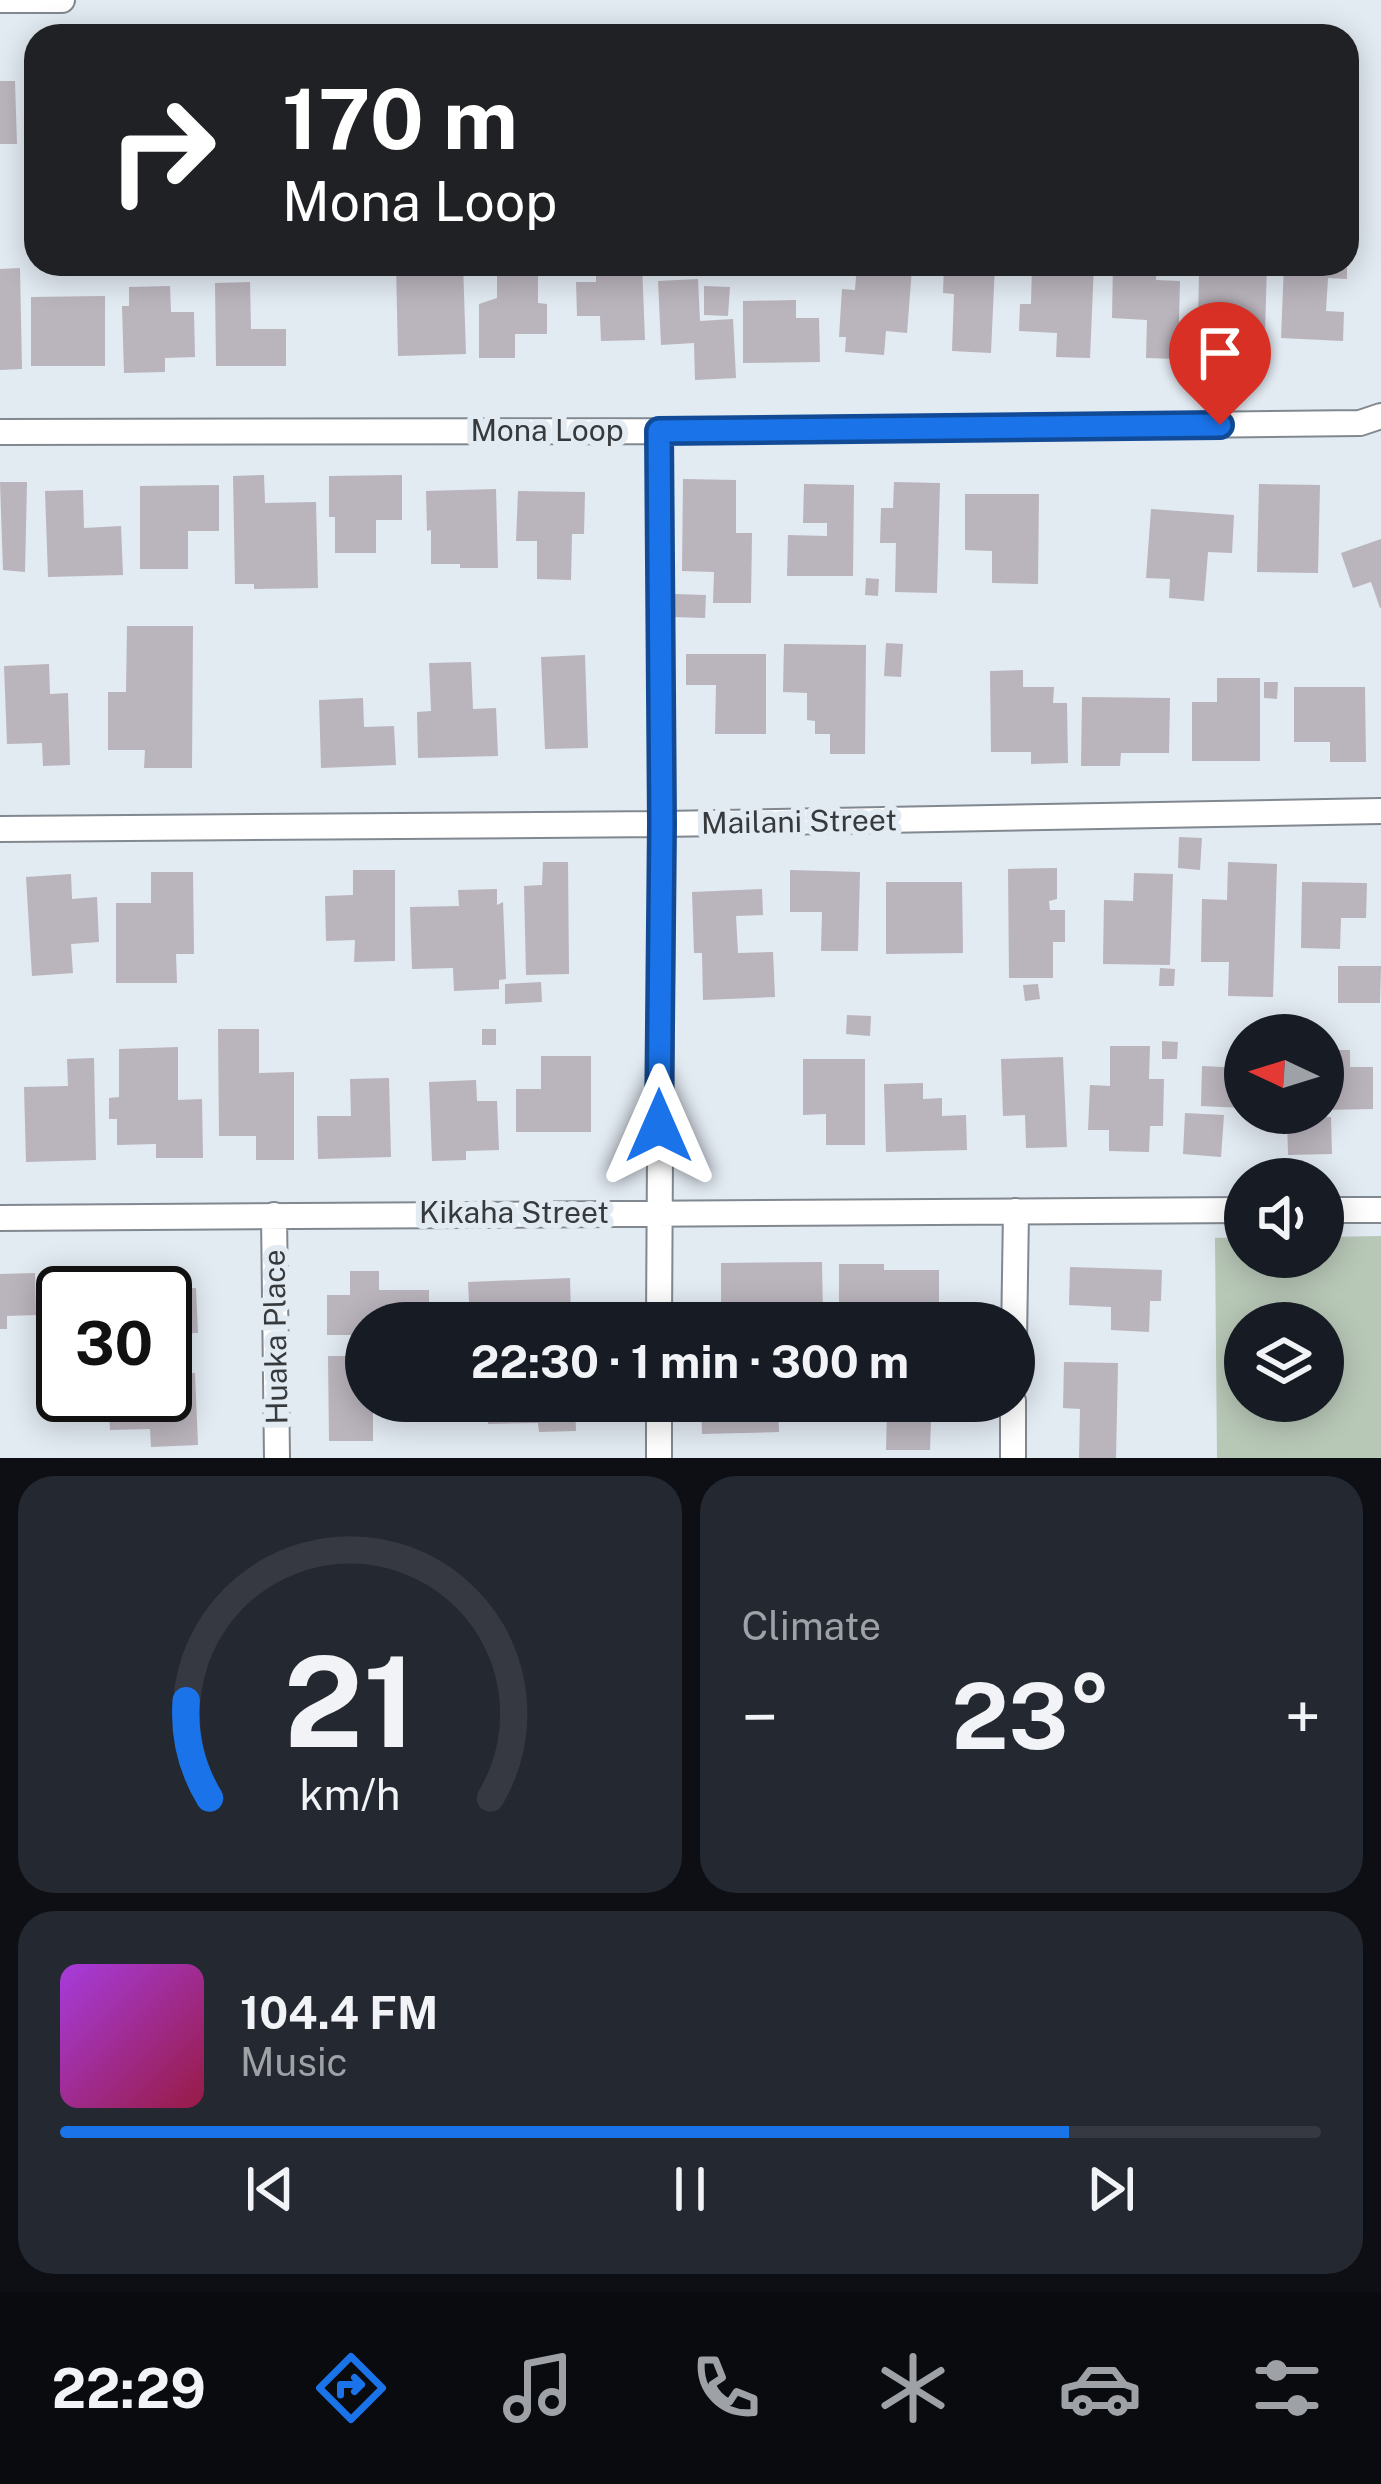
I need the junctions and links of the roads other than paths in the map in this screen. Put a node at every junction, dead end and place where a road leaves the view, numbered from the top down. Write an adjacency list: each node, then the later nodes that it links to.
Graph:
1 (62, 0): 2 (street)
2 (0, 1)
3 (1381, 416): 4 (street, Mona Loop)
4 (659, 431): 5 (street, Mona Loop); 7 (street)
5 (0, 432)
6 (1381, 811): 7 (street, Mailani Street)
7 (662, 824): 8 (street, Mailani Street); 13 (street)
8 (0, 829)
9 (1224, 1210): 12 (street, Kikaha Street)
10 (1344, 1210): 11 (street)
11 (1381, 1210)
12 (1016, 1211): 13 (street, Kikaha Street); 17 (street)
13 (659, 1212): 14 (street, Kikaha Street); 16 (street)
14 (274, 1215): 15 (street, Kikaha Street); 20 (street, Huaka Place)
15 (0, 1218)
16 (659, 1302)
17 (1015, 1302)
18 (659, 1422): 21 (street)
19 (1013, 1422): 22 (street)
20 (277, 1458)
21 (659, 1458)
22 (1012, 1458)

